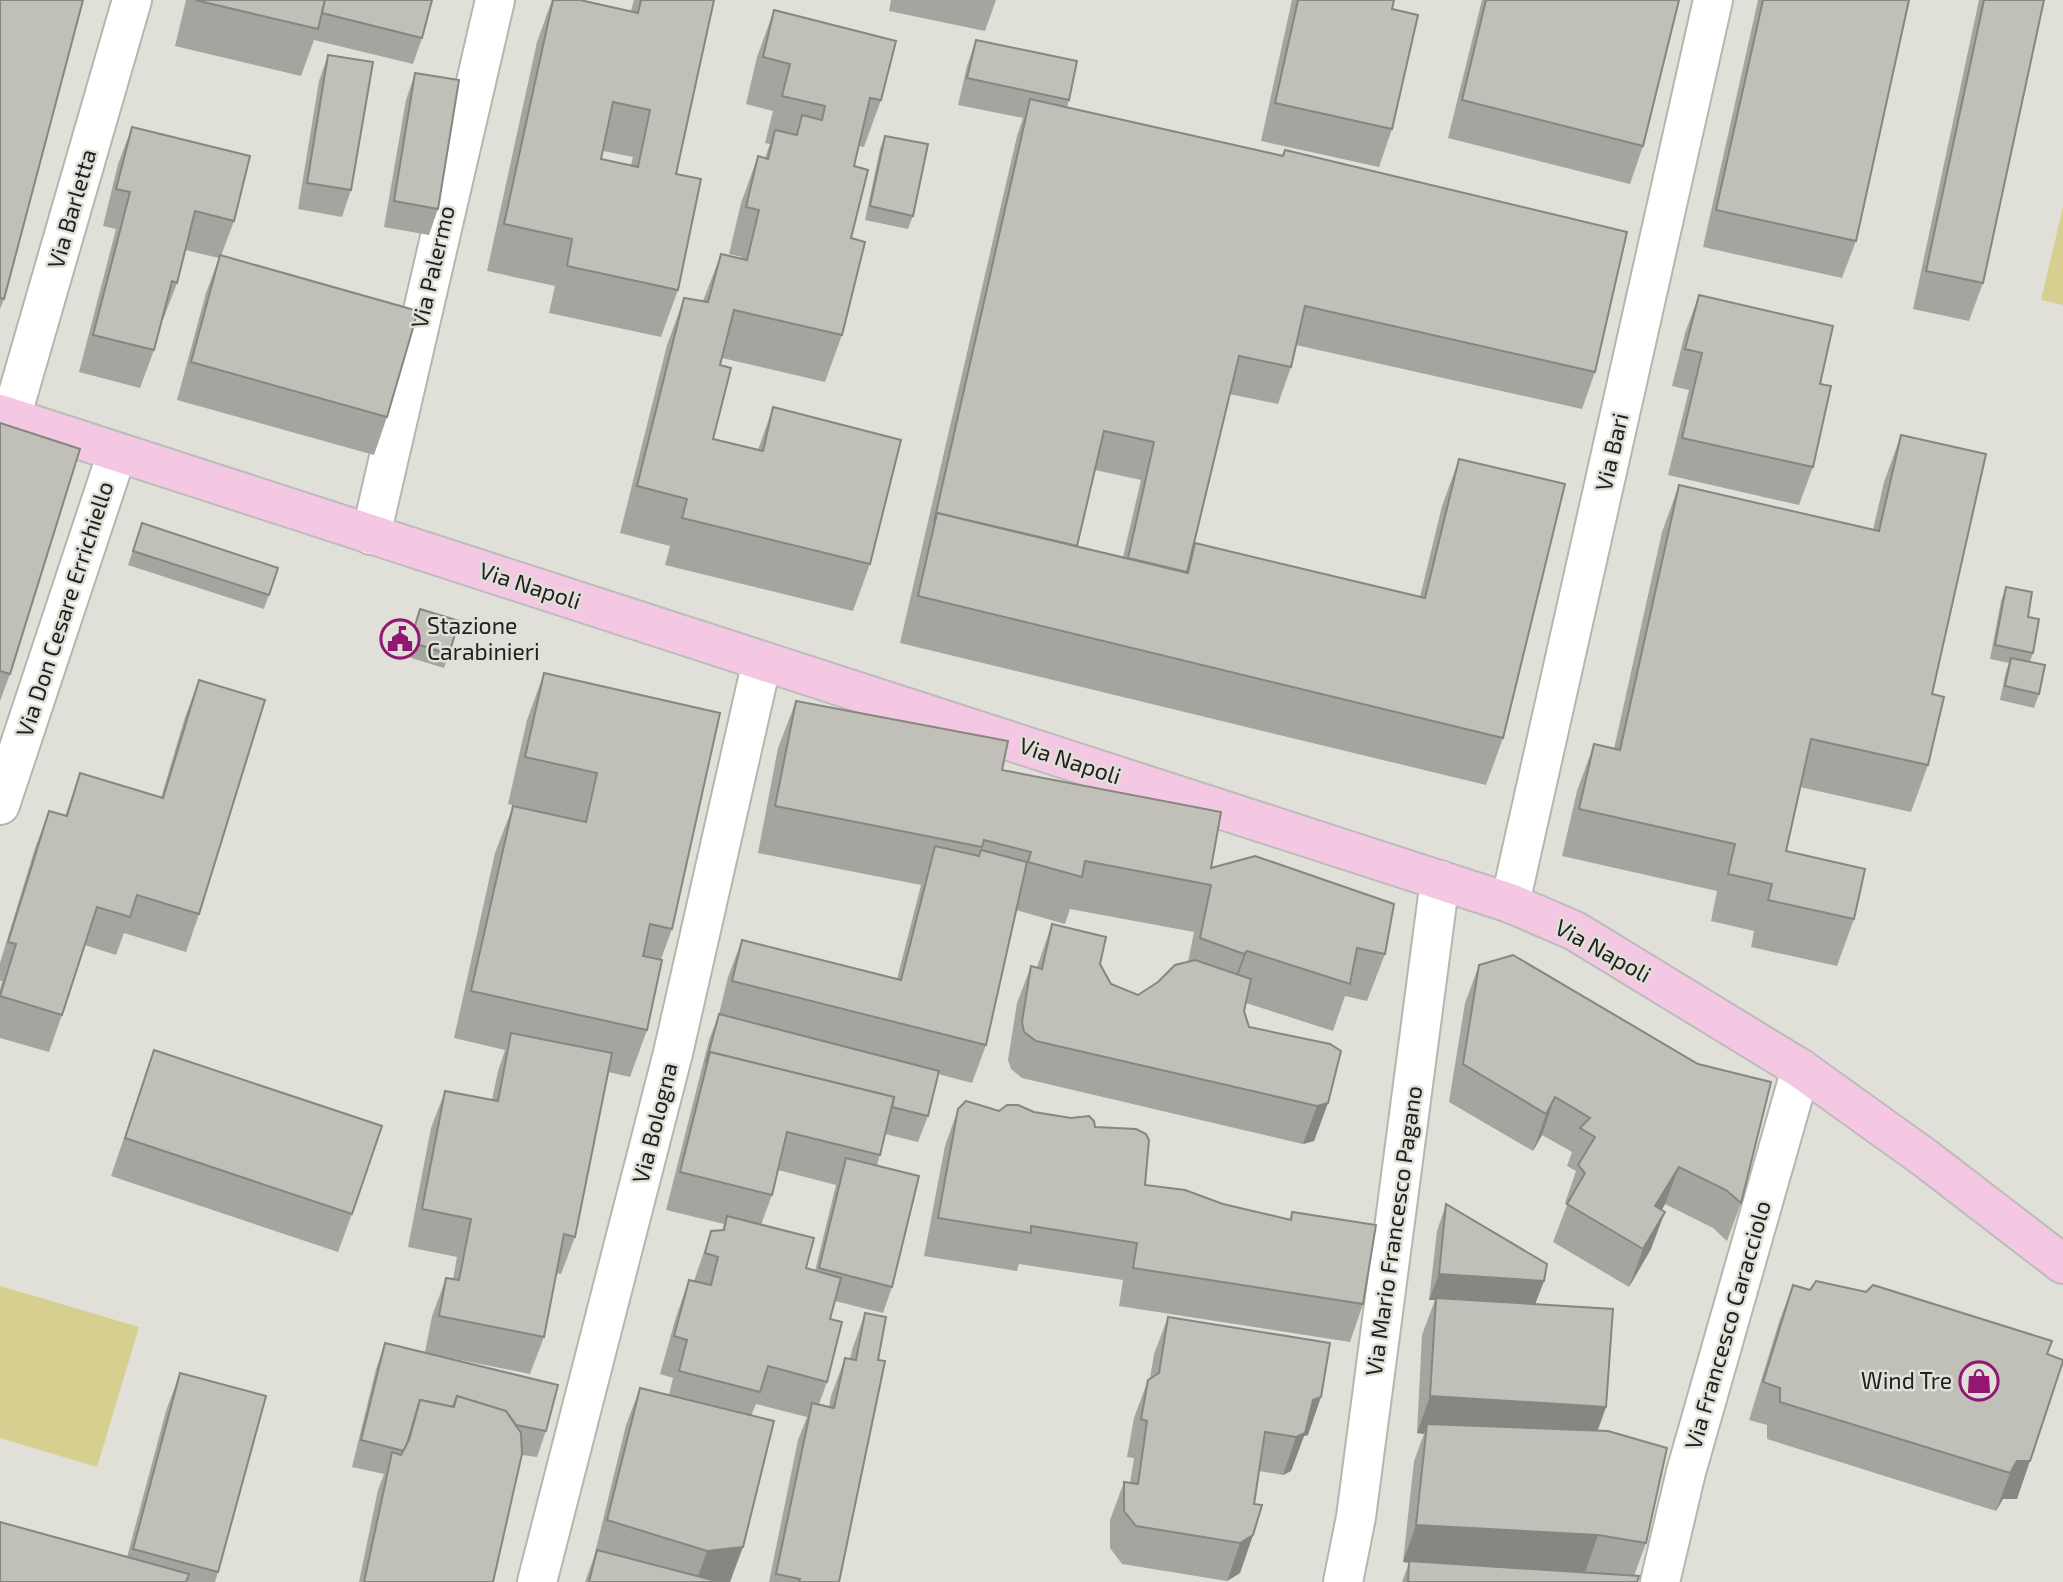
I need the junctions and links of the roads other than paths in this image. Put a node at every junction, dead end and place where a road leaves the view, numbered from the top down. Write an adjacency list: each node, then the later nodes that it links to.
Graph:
1 (132, 0): 4 (street, Via Barletta)
2 (495, 0): 6 (street, Via Palermo)
3 (1713, 0): 10 (street, Via Bari)
4 (6, 416): 5 (main road, Via Napoli)
5 (117, 453): 6 (main road, Via Napoli); 8 (street, Via Don Cesare Errichiello)
6 (372, 535): 7 (main road, Via Napoli)
7 (762, 661): 9 (main road, Via Napoli); 13 (street, Via Bologna)
8 (0, 805)
9 (1440, 880): 10 (main road, Via Napoli); 14 (street, Via Mario Francesco Pagano)
10 (1510, 903): 11 (main road, Via Napoli)
11 (1801, 1069): 12 (main road, Via Napoli); 15 (street, Via Francesco Caracciolo)
12 (2063, 1264)
13 (537, 1582)
14 (1343, 1582)
15 (1660, 1582)

